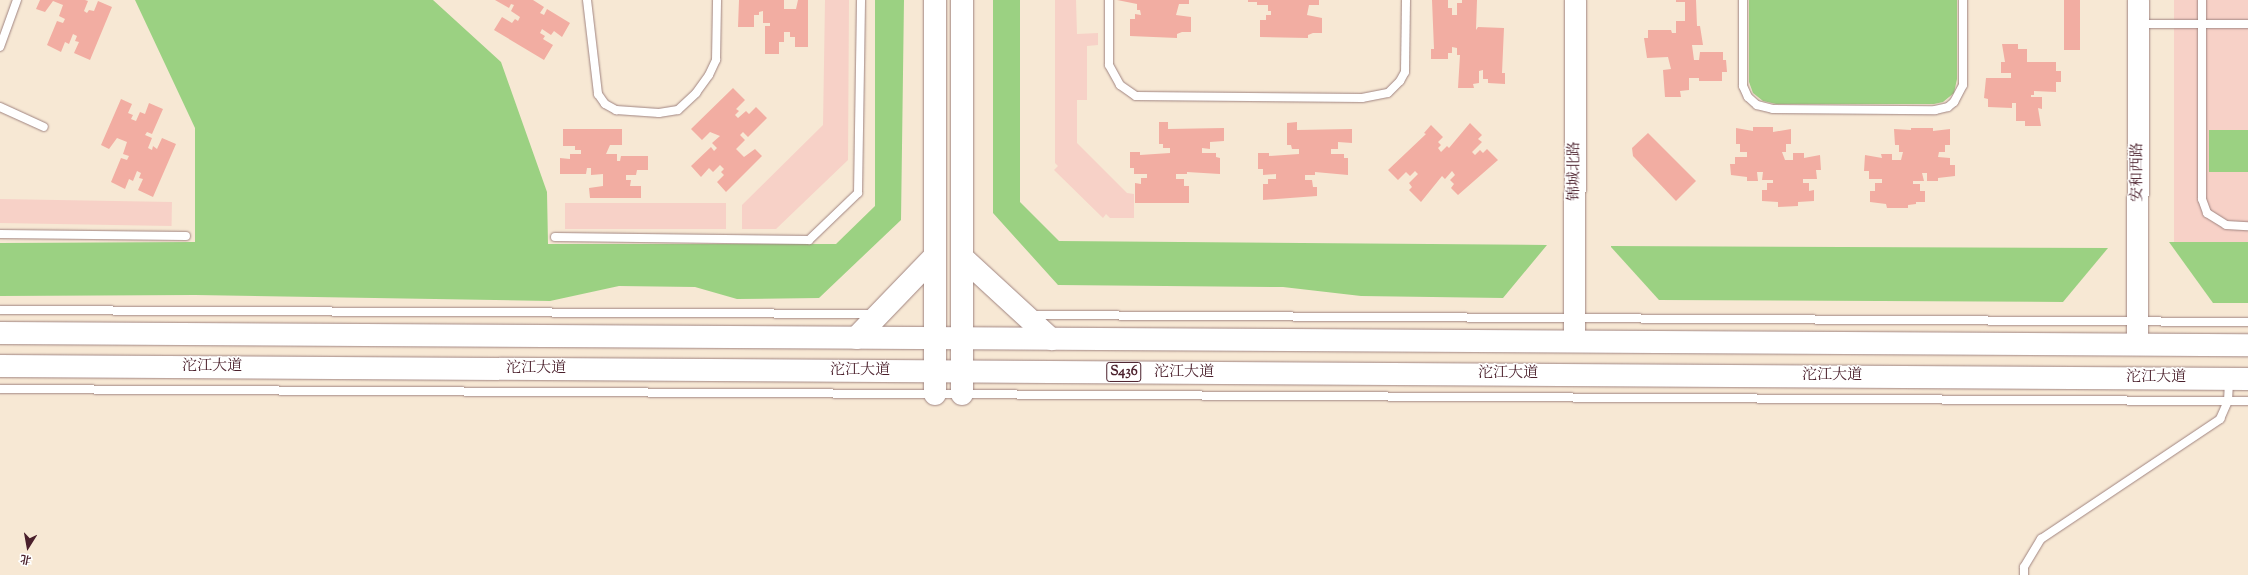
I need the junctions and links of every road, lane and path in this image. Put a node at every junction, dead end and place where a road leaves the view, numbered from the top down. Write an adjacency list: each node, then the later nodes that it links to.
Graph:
1 (17, 0): 17 (lane)
2 (587, 0): 3 (lane)
3 (717, 0)
4 (861, 0): 23 (lane)
5 (935, 0): 24 (main road)
6 (962, 0): 25 (main road)
7 (1109, 0): 8 (lane)
8 (1406, 0)
9 (1575, 0): 29 (street, 锦城北路)
10 (1743, 0): 11 (lane)
11 (1963, 0)
12 (2138, 0): 14 (street, 安和西路)
13 (2202, 0): 15 (lane)
14 (2138, 24): 15 (lane); 30 (street, 安和西路)
15 (2201, 24): 16 (lane); 20 (lane)
16 (2248, 24)
17 (0, 47)
18 (0, 107): 19 (lane)
19 (44, 128)
20 (2248, 226)
21 (0, 234): 22 (lane)
22 (186, 236)
23 (555, 237)
24 (935, 256): 27 (main road); 34 (main road)
25 (963, 258): 28 (main road); 35 (main road)
26 (0, 310): 27 (lane)
27 (879, 314): 33 (main road)
28 (1026, 316): 29 (lane); 36 (main road)
29 (1574, 319): 30 (lane); 37 (street, 锦城北路)
30 (2137, 322): 31 (lane); 38 (street, 安和西路)
31 (2248, 322)
32 (0, 333): 33 (main road, S436)
33 (856, 338): 34 (main road, S436)
34 (935, 338): 35 (main road, S436); 41 (main road)
35 (962, 338): 36 (main road, S436); 42 (main road)
36 (1051, 339): 37 (main road, S436)
37 (1574, 341): 38 (main road, S436)
38 (2137, 344): 39 (main road, S436)
39 (2248, 345)
40 (0, 366): 41 (main road, 沱江大道 / S436)
41 (935, 372): 42 (main road, 沱江大道 / S436); 45 (main road)
42 (962, 372): 43 (main road, 沱江大道 / S436); 46 (main road)
43 (2238, 379): 47 (lane)
44 (0, 389): 45 (lane)
45 (935, 394): 46 (lane)
46 (962, 394): 47 (lane)
47 (2228, 401): 48 (lane); 49 (lane)
48 (2248, 401)
49 (2024, 575)

